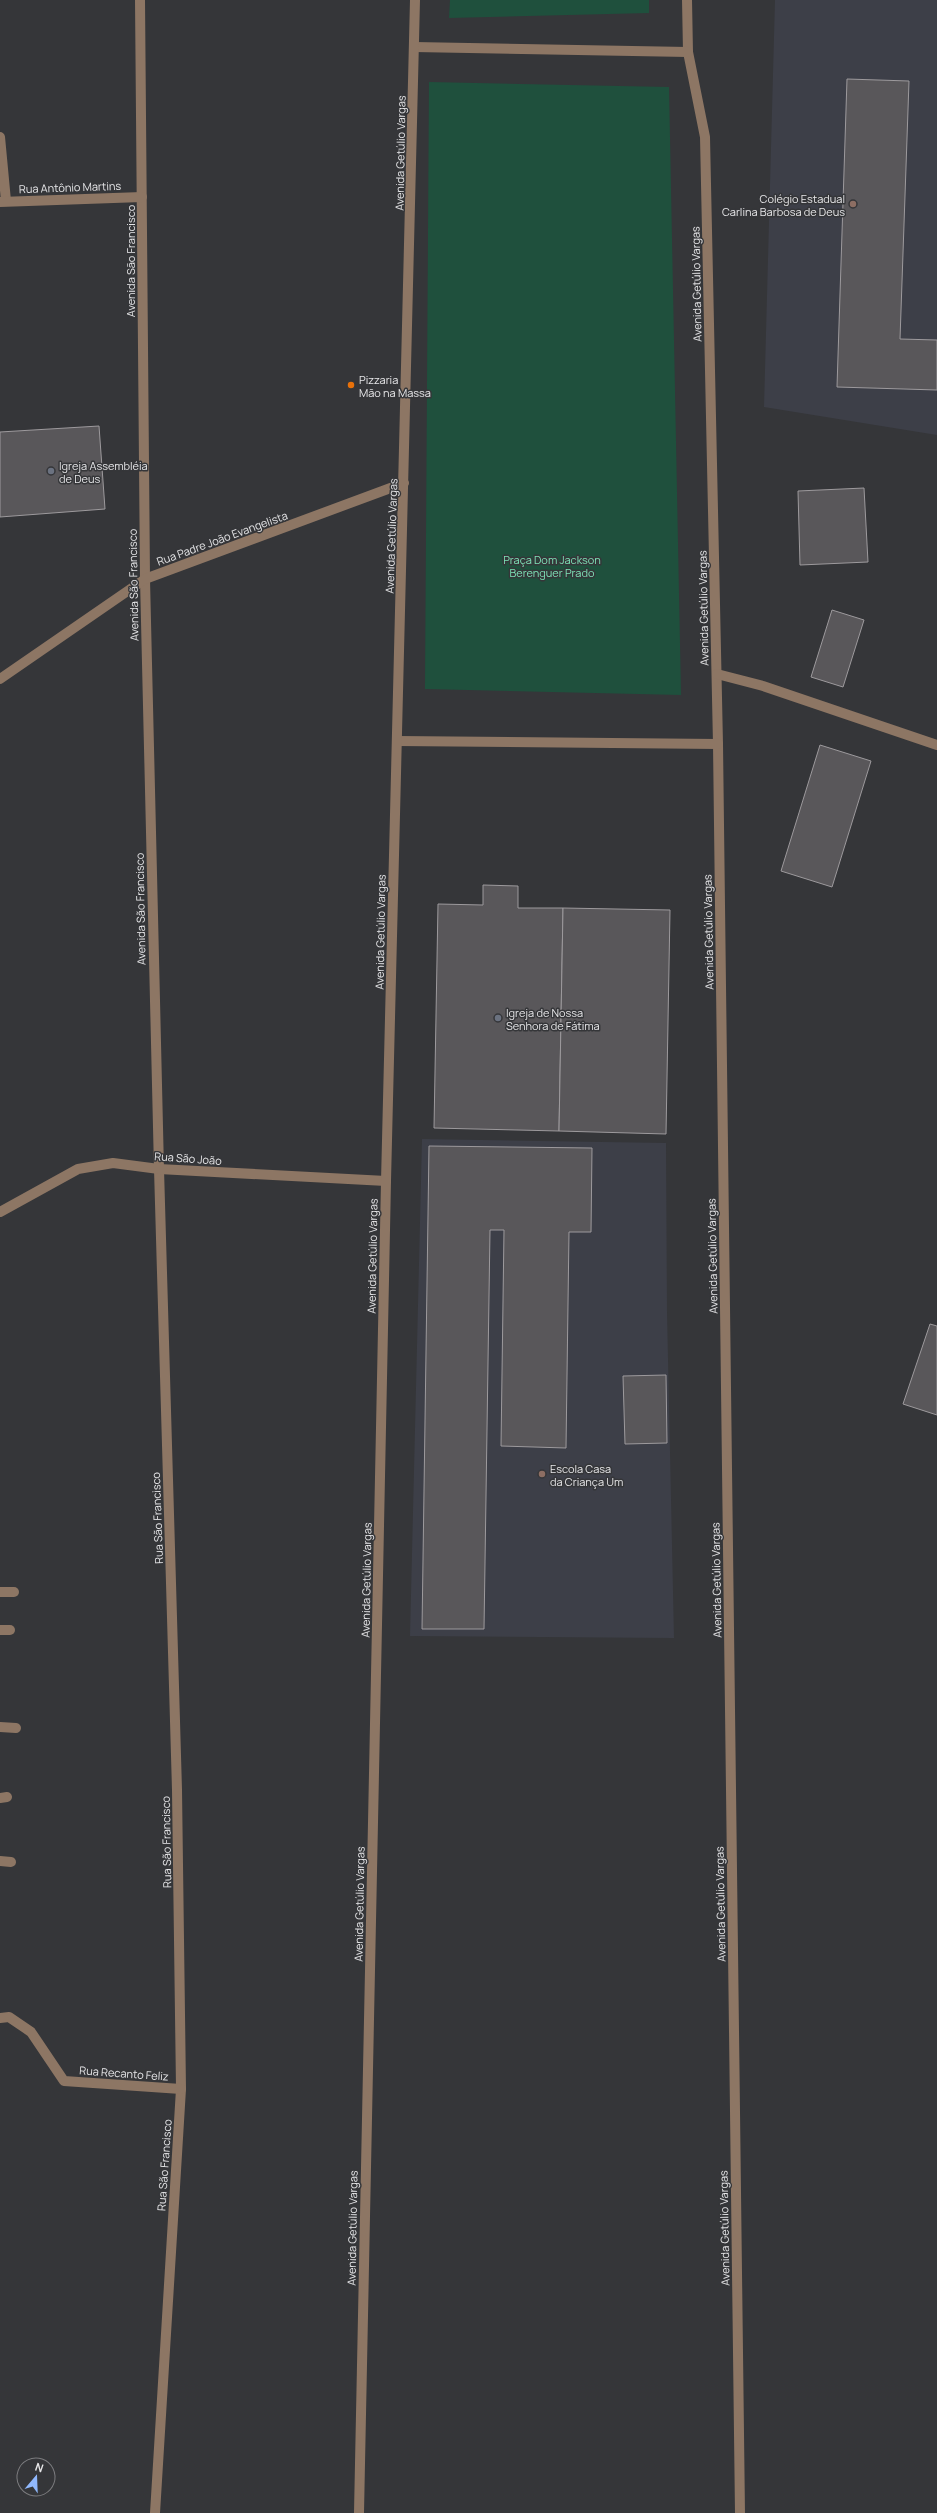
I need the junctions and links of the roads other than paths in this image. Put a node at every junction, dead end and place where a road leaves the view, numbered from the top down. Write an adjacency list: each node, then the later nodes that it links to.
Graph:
1 (140, 0): 7 (street, Avenida São Francisco)
2 (415, 0): 4 (street, Avenida Getúlio Vargas)
3 (687, 0): 5 (street, Avenida Getúlio Vargas)
4 (414, 47): 5 (street); 9 (street, Avenida Getúlio Vargas)
5 (688, 52): 11 (street, Avenida Getúlio Vargas)
6 (0, 137): 8 (street)
7 (142, 197): 8 (street, Rua Antônio Martins); 10 (street, Avenida São Francisco)
8 (3, 202)
9 (404, 483): 10 (street, Rua Padre João Evangelista); 13 (street, Avenida Getúlio Vargas)
10 (145, 579): 12 (street, Rua Padre João Evangelista); 16 (street, Avenida São Francisco)
11 (717, 674): 14 (street, Avenida Getúlio Vargas); 15 (street)
12 (0, 679)
13 (397, 741): 14 (street); 17 (street, Avenida Getúlio Vargas)
14 (718, 744): 29 (street, Avenida Getúlio Vargas)
15 (937, 745)
16 (159, 1169): 17 (street, Rua São João); 18 (street, Rua São João); 26 (street, Rua São Francisco)
17 (386, 1181): 28 (street, Avenida Getúlio Vargas)
18 (0, 1212)
19 (0, 1592): 20 (street)
20 (14, 1592)
21 (0, 1727): 22 (street)
22 (16, 1728)
23 (0, 1861): 24 (street)
24 (11, 1862)
25 (0, 2018): 26 (street, Rua Recanto Feliz)
26 (181, 2090): 27 (street, Rua São Francisco)
27 (154, 2513)
28 (358, 2513)
29 (740, 2513)

